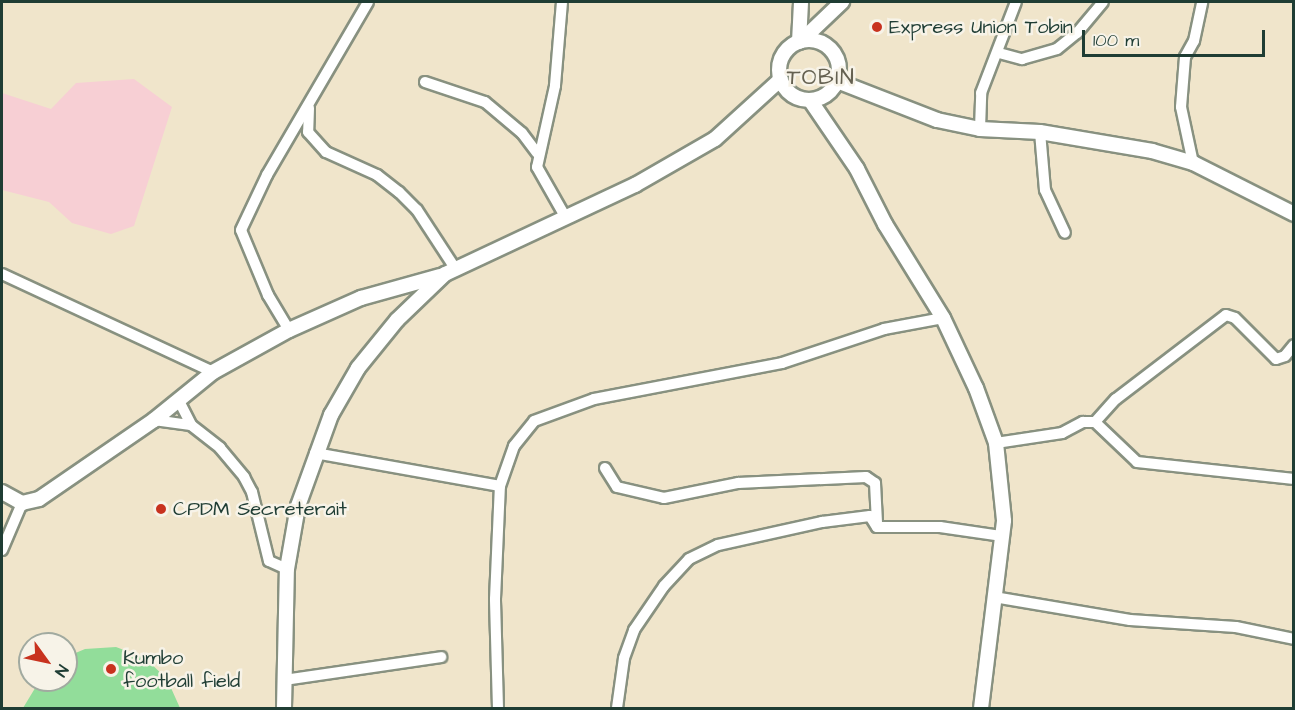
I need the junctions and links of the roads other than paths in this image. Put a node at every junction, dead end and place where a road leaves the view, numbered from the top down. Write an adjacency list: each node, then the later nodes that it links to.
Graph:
1 (368, 2): 14 (street)
2 (562, 2): 17 (street)
3 (801, 2): 8 (street)
4 (842, 2): 8 (street)
5 (1016, 2): 9 (street)
6 (1103, 2): 9 (street)
7 (1202, 2): 18 (street)
8 (800, 42): 10 (street); 11 (street)
9 (999, 53): 15 (street)
10 (781, 80): 13 (street); 20 (street)
11 (837, 81): 13 (street); 15 (street)
12 (425, 82): 17 (street)
13 (810, 100): 26 (street)
14 (310, 104): 22 (street); 27 (street)
15 (980, 129): 16 (street)
16 (1040, 132): 18 (street); 21 (street)
17 (537, 153): 20 (street)
18 (1193, 163): 19 (street)
19 (1293, 214)
20 (566, 218): 22 (street)
21 (1065, 233)
22 (450, 271): 27 (street); 35 (street)
23 (2, 274): 24 (street)
24 (13, 279): 25 (street); 29 (street)
25 (2, 282)
26 (943, 318): 34 (street); 38 (street)
27 (289, 330): 29 (street)
28 (1293, 345): 32 (street)
29 (213, 372): 30 (street)
30 (178, 399): 31 (street); 33 (street)
31 (154, 420): 33 (street); 40 (street)
32 (1095, 422): 34 (street); 37 (street)
33 (190, 425): 44 (street)
34 (996, 443): 42 (street)
35 (315, 453): 38 (street); 44 (street)
36 (605, 468): 41 (street)
37 (1293, 479)
38 (500, 486): 50 (street)
39 (2, 492): 40 (street)
40 (22, 503): 43 (street)
41 (877, 527): 42 (street); 51 (street)
42 (1002, 536): 45 (street)
43 (2, 550)
44 (286, 569): 48 (street)
45 (994, 597): 46 (street); 52 (street)
46 (1293, 639)
47 (441, 657): 48 (street)
48 (284, 680): 49 (street)
49 (284, 708)
50 (498, 708)
51 (617, 708)
52 (981, 708)

